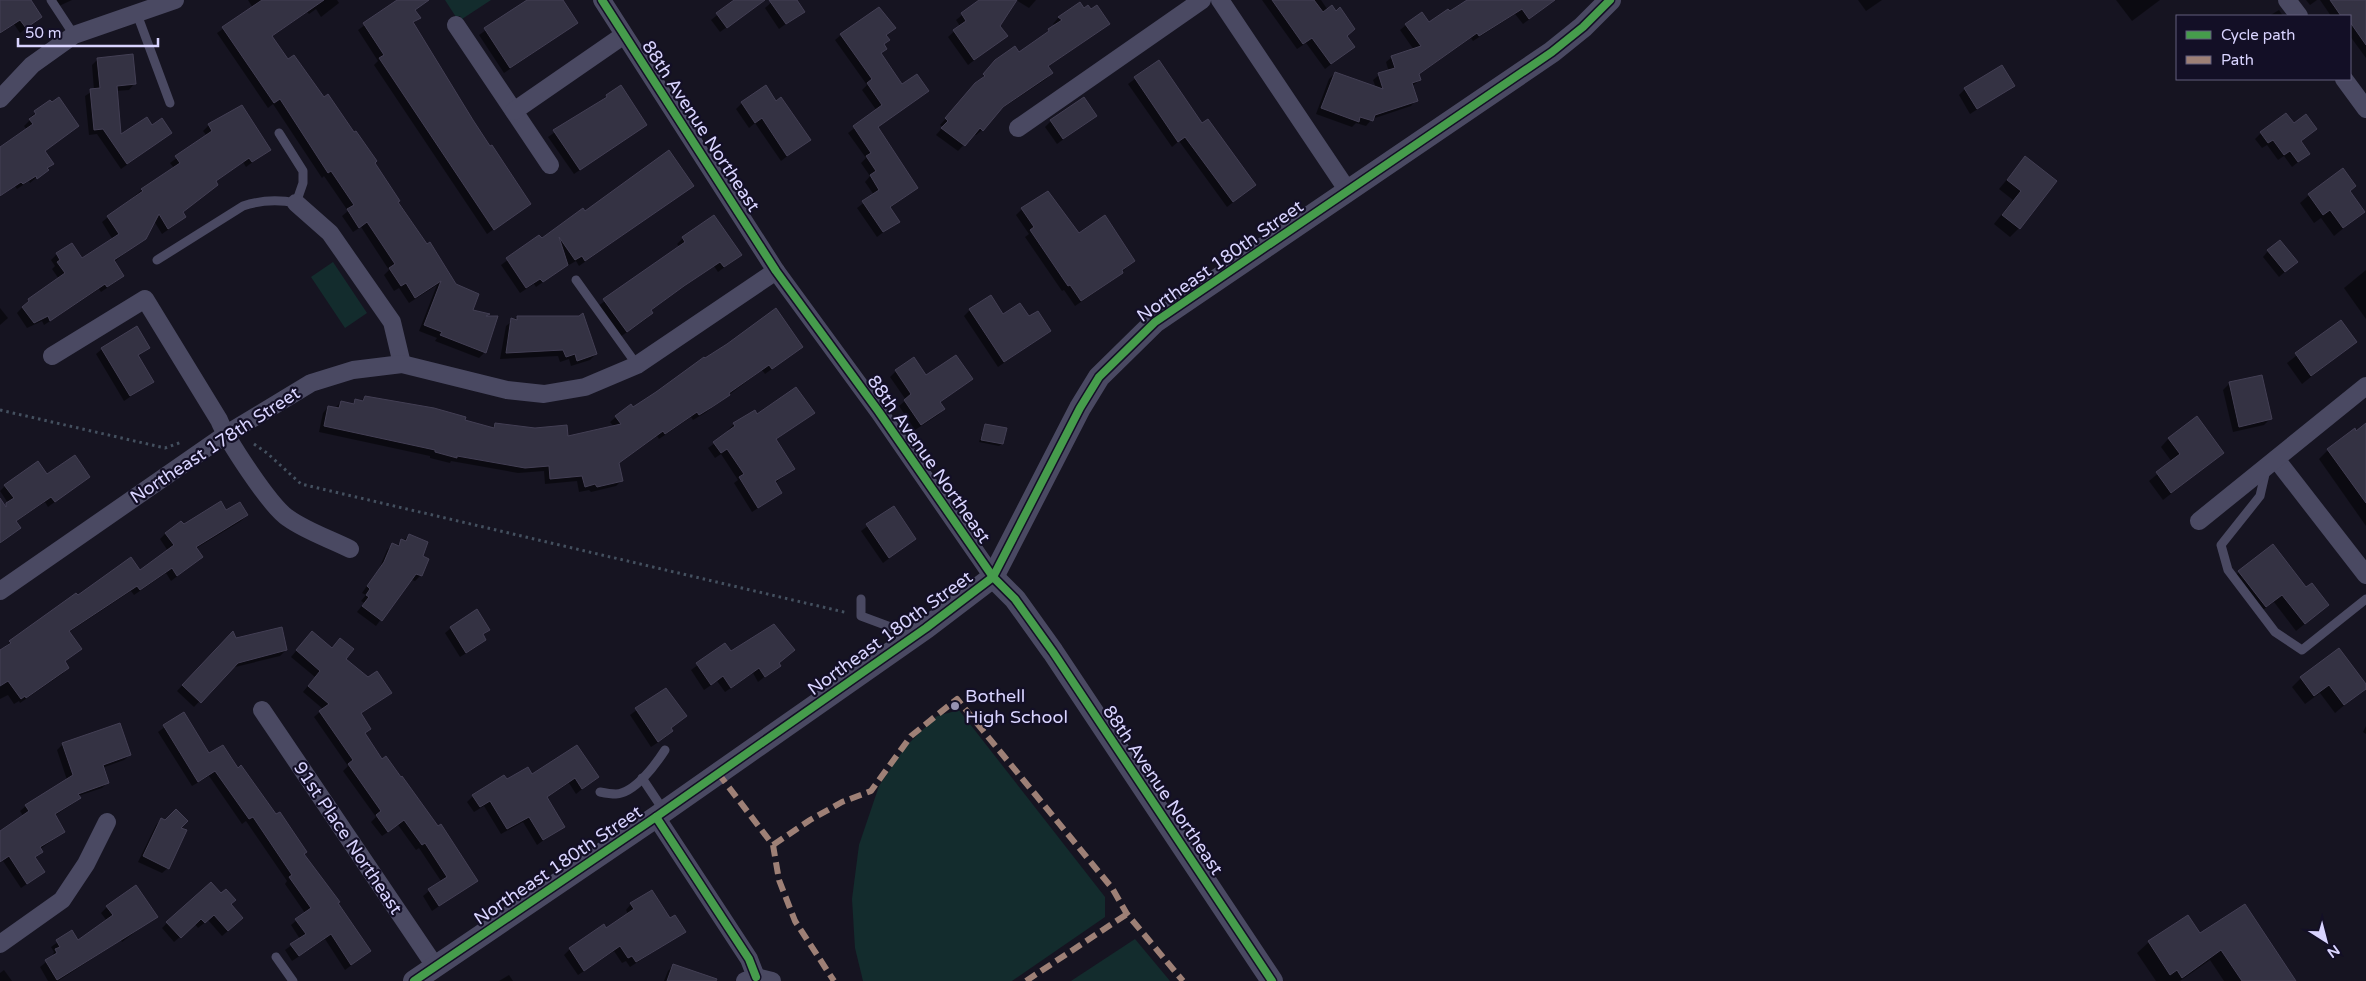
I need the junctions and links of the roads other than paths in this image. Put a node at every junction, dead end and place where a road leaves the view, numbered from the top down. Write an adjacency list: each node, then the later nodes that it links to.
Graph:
1 (51, 0): 11 (lane)
2 (175, 0): 8 (street)
3 (1202, 0): 18 (street)
4 (1220, 0): 21 (street)
5 (1610, 0): 21 (street, Northeast 180th Street)
6 (2287, 0): 9 (street)
7 (605, 1): 12 (street, 88th Avenue Northeast)
8 (137, 14): 11 (street); 15 (lane)
9 (2298, 15)
10 (456, 25): 17 (street)
11 (74, 35): 14 (street)
12 (624, 36): 17 (street); 24 (street, 88th Avenue Northeast)
13 (2345, 80): 16 (street)
14 (0, 99)
15 (170, 103)
16 (2366, 108)
17 (514, 111): 20 (street)
18 (1018, 128)
19 (279, 133): 22 (lane)
20 (550, 165)
21 (1348, 191): 35 (street, Northeast 180th Street)
22 (296, 202): 23 (lane); 27 (street)
23 (157, 260)
24 (776, 270): 28 (street, Northeast 178th Street); 35 (street, 88th Avenue Northeast)
25 (576, 280): 28 (lane)
26 (52, 356): 30 (street)
27 (402, 364): 28 (street, Northeast 178th Street); 30 (street, Northeast 178th Street)
28 (637, 365)
29 (2366, 386): 31 (street)
30 (222, 441): 33 (street); 36 (street, Northeast 178th Street)
31 (2271, 463): 32 (street); 34 (street); 38 (lane)
32 (2199, 521)
33 (350, 549)
34 (2366, 575)
35 (993, 577): 39 (street, Northeast 180th Street); 52 (street, 88th Avenue Northeast)
36 (0, 591)
37 (861, 599): 39 (lane)
38 (2366, 600)
39 (914, 636): 44 (street, Northeast 180th Street)
40 (262, 710): 48 (street, 91st Place Northeast)
41 (665, 750): 42 (lane)
42 (642, 778): 43 (lane); 44 (lane)
43 (600, 792)
44 (660, 814): 48 (street, Northeast 180th Street); 49 (street)
45 (108, 822): 46 (street)
46 (0, 944)
47 (276, 957): 50 (lane)
48 (435, 966): 51 (street, Northeast 180th Street)
49 (758, 980)
50 (293, 981)
51 (414, 981)
52 (1272, 981)

